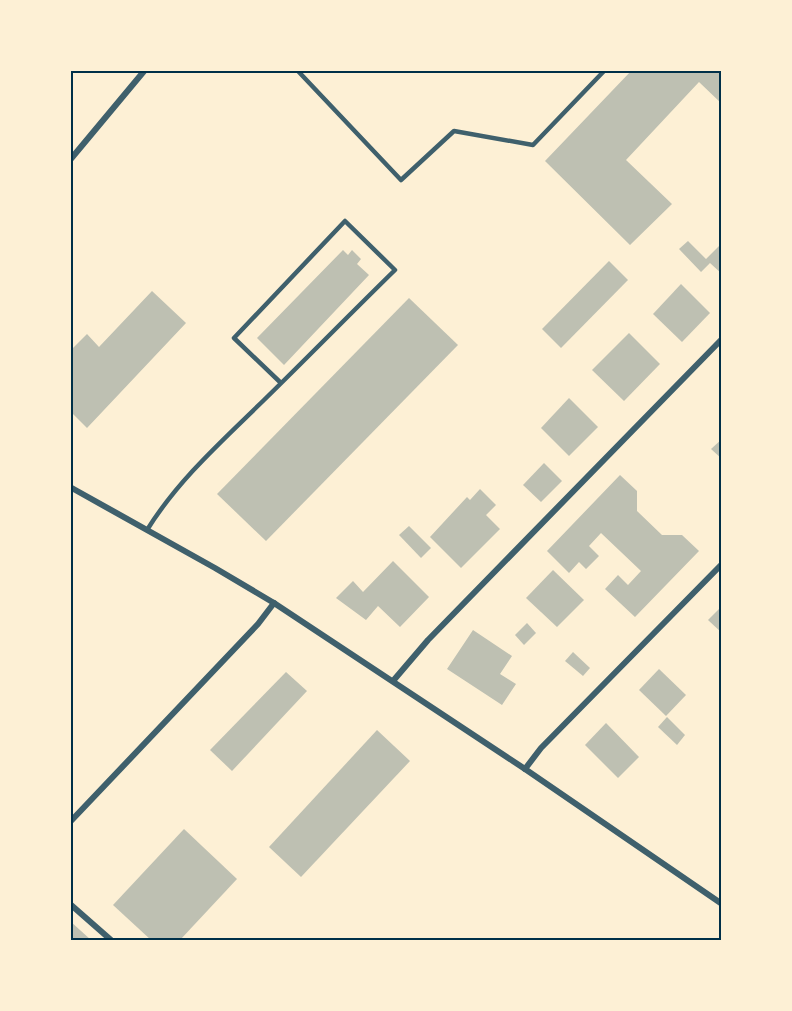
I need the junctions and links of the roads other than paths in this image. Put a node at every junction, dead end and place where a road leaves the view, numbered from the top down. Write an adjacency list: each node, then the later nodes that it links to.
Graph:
1 (145, 70): 4 (street)
2 (297, 70): 3 (lane)
3 (605, 70)
4 (70, 160)
5 (722, 339): 11 (street)
6 (281, 383): 6 (lane); 8 (lane)
7 (70, 487): 8 (street)
8 (147, 530): 10 (street)
9 (722, 564): 12 (street)
10 (274, 603): 11 (street); 13 (street)
11 (393, 681): 12 (street)
12 (525, 770): 15 (street)
13 (70, 822)
14 (70, 904): 16 (street)
15 (722, 904)
16 (111, 940)

